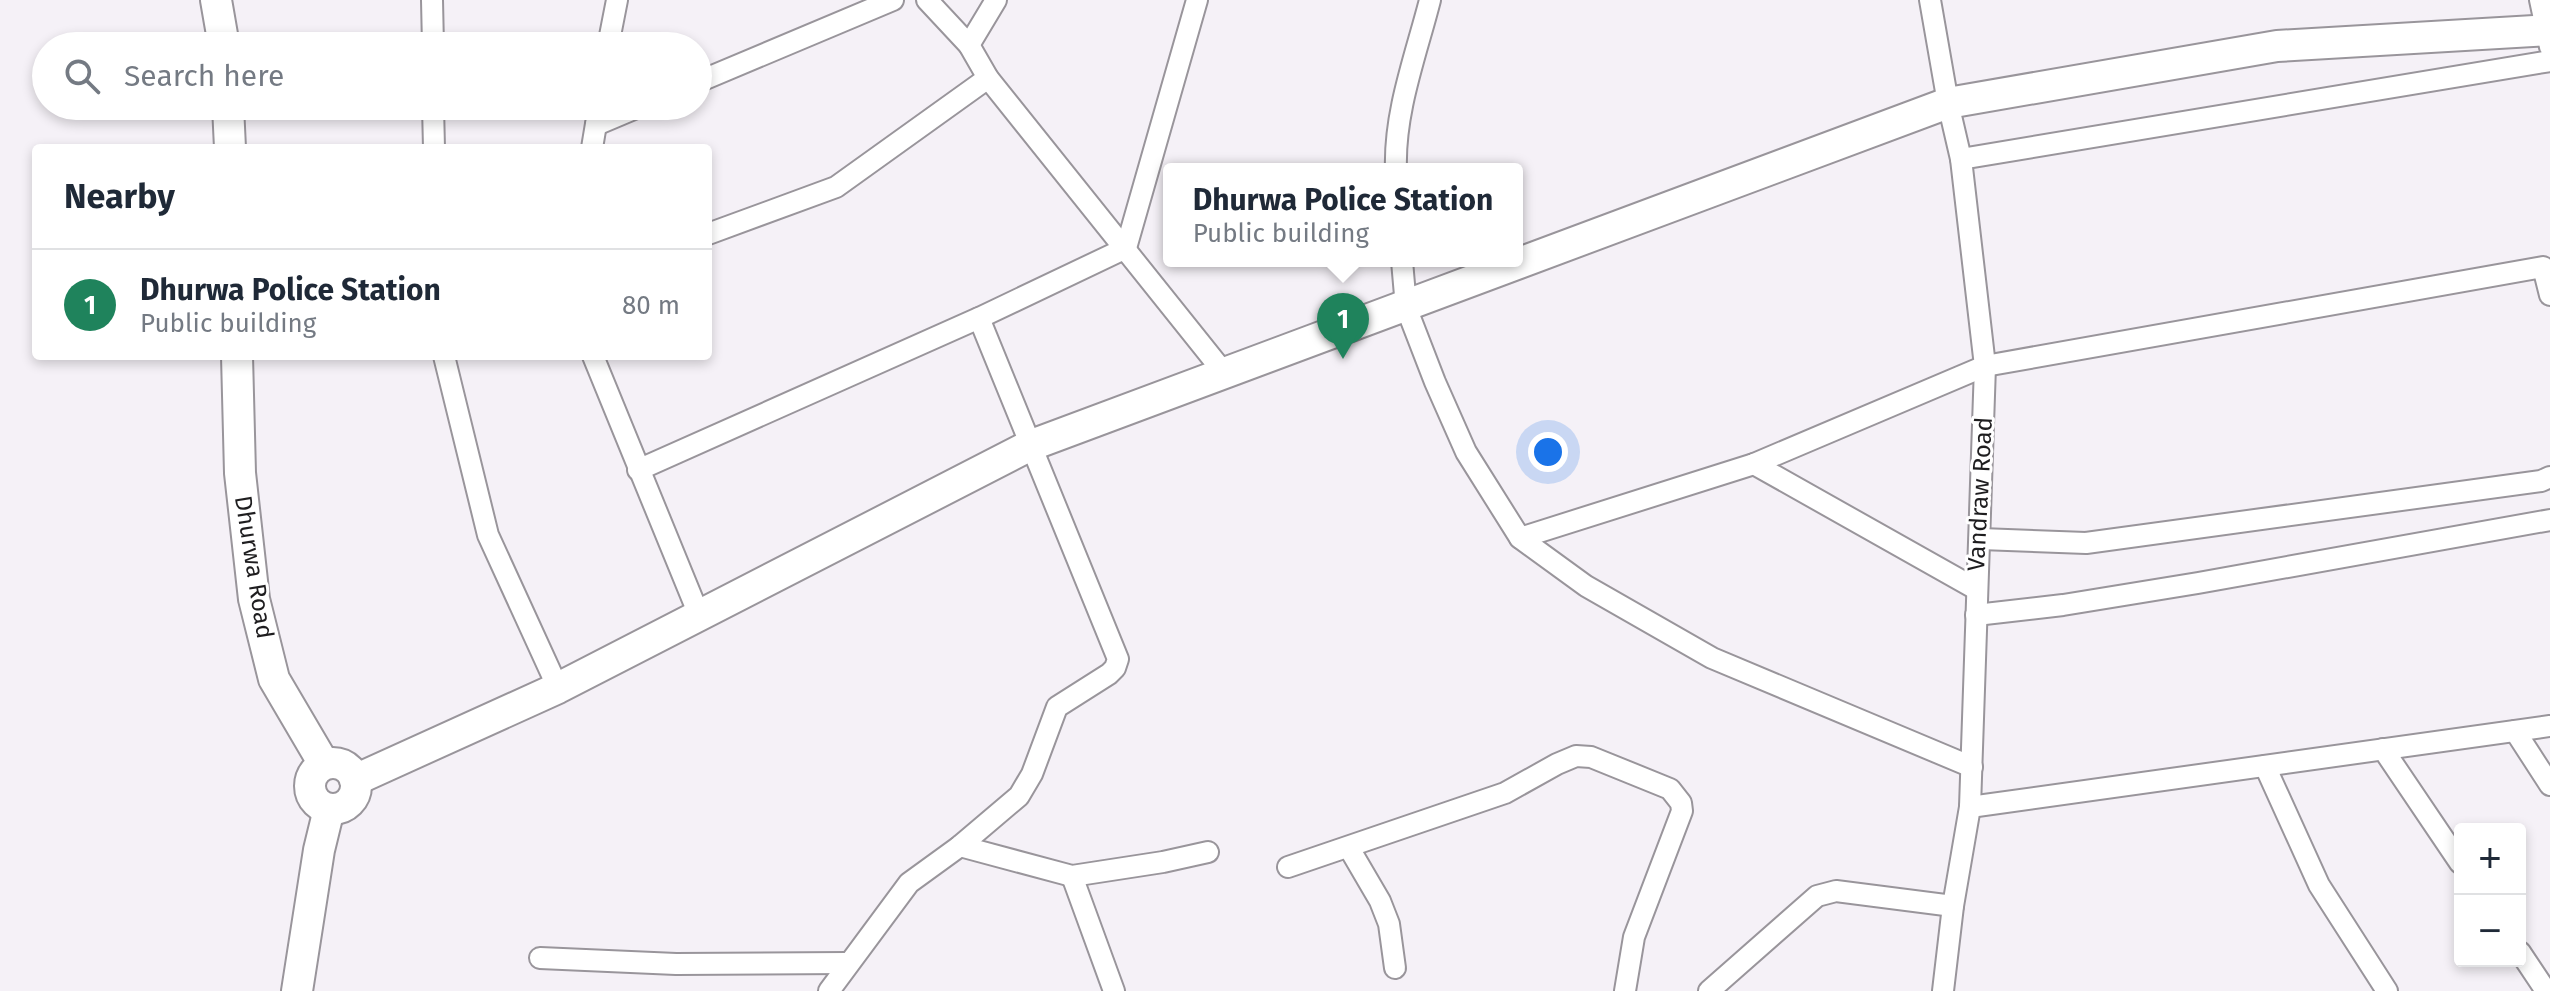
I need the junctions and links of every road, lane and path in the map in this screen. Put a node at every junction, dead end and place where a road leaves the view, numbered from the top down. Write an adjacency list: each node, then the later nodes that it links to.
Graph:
1 (216, 0): 11 (street)
2 (432, 0): 12 (street)
3 (617, 0): 13 (street)
4 (893, 0): 17 (street)
5 (927, 0): 15 (street)
6 (996, 0): 15 (street)
7 (1197, 0): 29 (street)
8 (1430, 0): 27 (street)
9 (1930, 0): 19 (street, Vandraw Road)
10 (2540, 0): 14 (street)
11 (222, 32)
12 (433, 32)
13 (611, 32)
14 (2549, 35): 19 (street)
15 (969, 45): 18 (street)
16 (2550, 61): 26 (street)
17 (712, 76)
18 (988, 78): 28 (street); 29 (street)
19 (1948, 103): 26 (street, Vandraw Road); 31 (street)
20 (229, 120): 23 (street)
21 (433, 120): 24 (street)
22 (596, 120): 25 (street)
23 (230, 144)
24 (434, 144)
25 (593, 144)
26 (1961, 159): 40 (street, Vandraw Road)
27 (1396, 163)
28 (712, 233)
29 (1126, 248): 36 (street); 41 (street)
30 (2546, 262): 34 (street); 40 (street)
31 (1523, 263)
32 (1403, 267): 35 (street)
33 (1512, 267): 35 (street)
34 (2550, 295)
35 (1406, 307): 41 (street); 47 (street)
36 (979, 318): 42 (street); 44 (street)
37 (237, 360): 56 (street, Dhurwa Road)
38 (445, 360): 52 (street)
39 (595, 360): 44 (street)
40 (1985, 366): 43 (street); 48 (street, Vandraw Road)
41 (1225, 374): 42 (street)
42 (1029, 446): 50 (street); 63 (street)
43 (1754, 464): 47 (street); 49 (street)
44 (638, 470): 50 (street)
45 (2550, 477): 48 (street)
46 (2550, 520): 51 (street)
47 (1520, 538): 58 (street)
48 (1981, 539): 49 (street, Vandraw Road)
49 (1976, 589): 51 (street, Vandraw Road)
50 (699, 615): 52 (street)
51 (1976, 615): 58 (street, Vandraw Road)
52 (558, 688): 59 (street)
53 (2550, 726): 54 (street)
54 (2515, 731): 55 (street); 60 (street)
55 (2383, 749): 57 (street); 66 (street)
56 (324, 764): 59 (street); 62 (street)
57 (2265, 766): 61 (street); 80 (street)
58 (1972, 767): 61 (street, Vandraw Road)
59 (355, 780): 62 (street)
60 (2550, 785)
61 (1970, 807): 69 (street, Vandraw Road)
62 (329, 809): 74 (street)
63 (960, 846): 68 (street); 72 (street)
64 (1349, 848): 67 (street); 73 (street); 77 (street)
65 (1208, 852): 68 (street)
66 (2454, 854)
67 (1288, 867)
68 (1072, 876): 76 (street)
69 (1953, 906): 78 (street); 79 (street, Vandraw Road)
70 (540, 958): 72 (street)
71 (2526, 961): 81 (street)
72 (848, 963): 75 (street)
73 (1395, 968)
74 (297, 991)
75 (829, 991)
76 (1114, 991)
77 (1625, 991)
78 (1709, 991)
79 (1943, 991)
80 (2387, 991)
81 (2546, 991)

